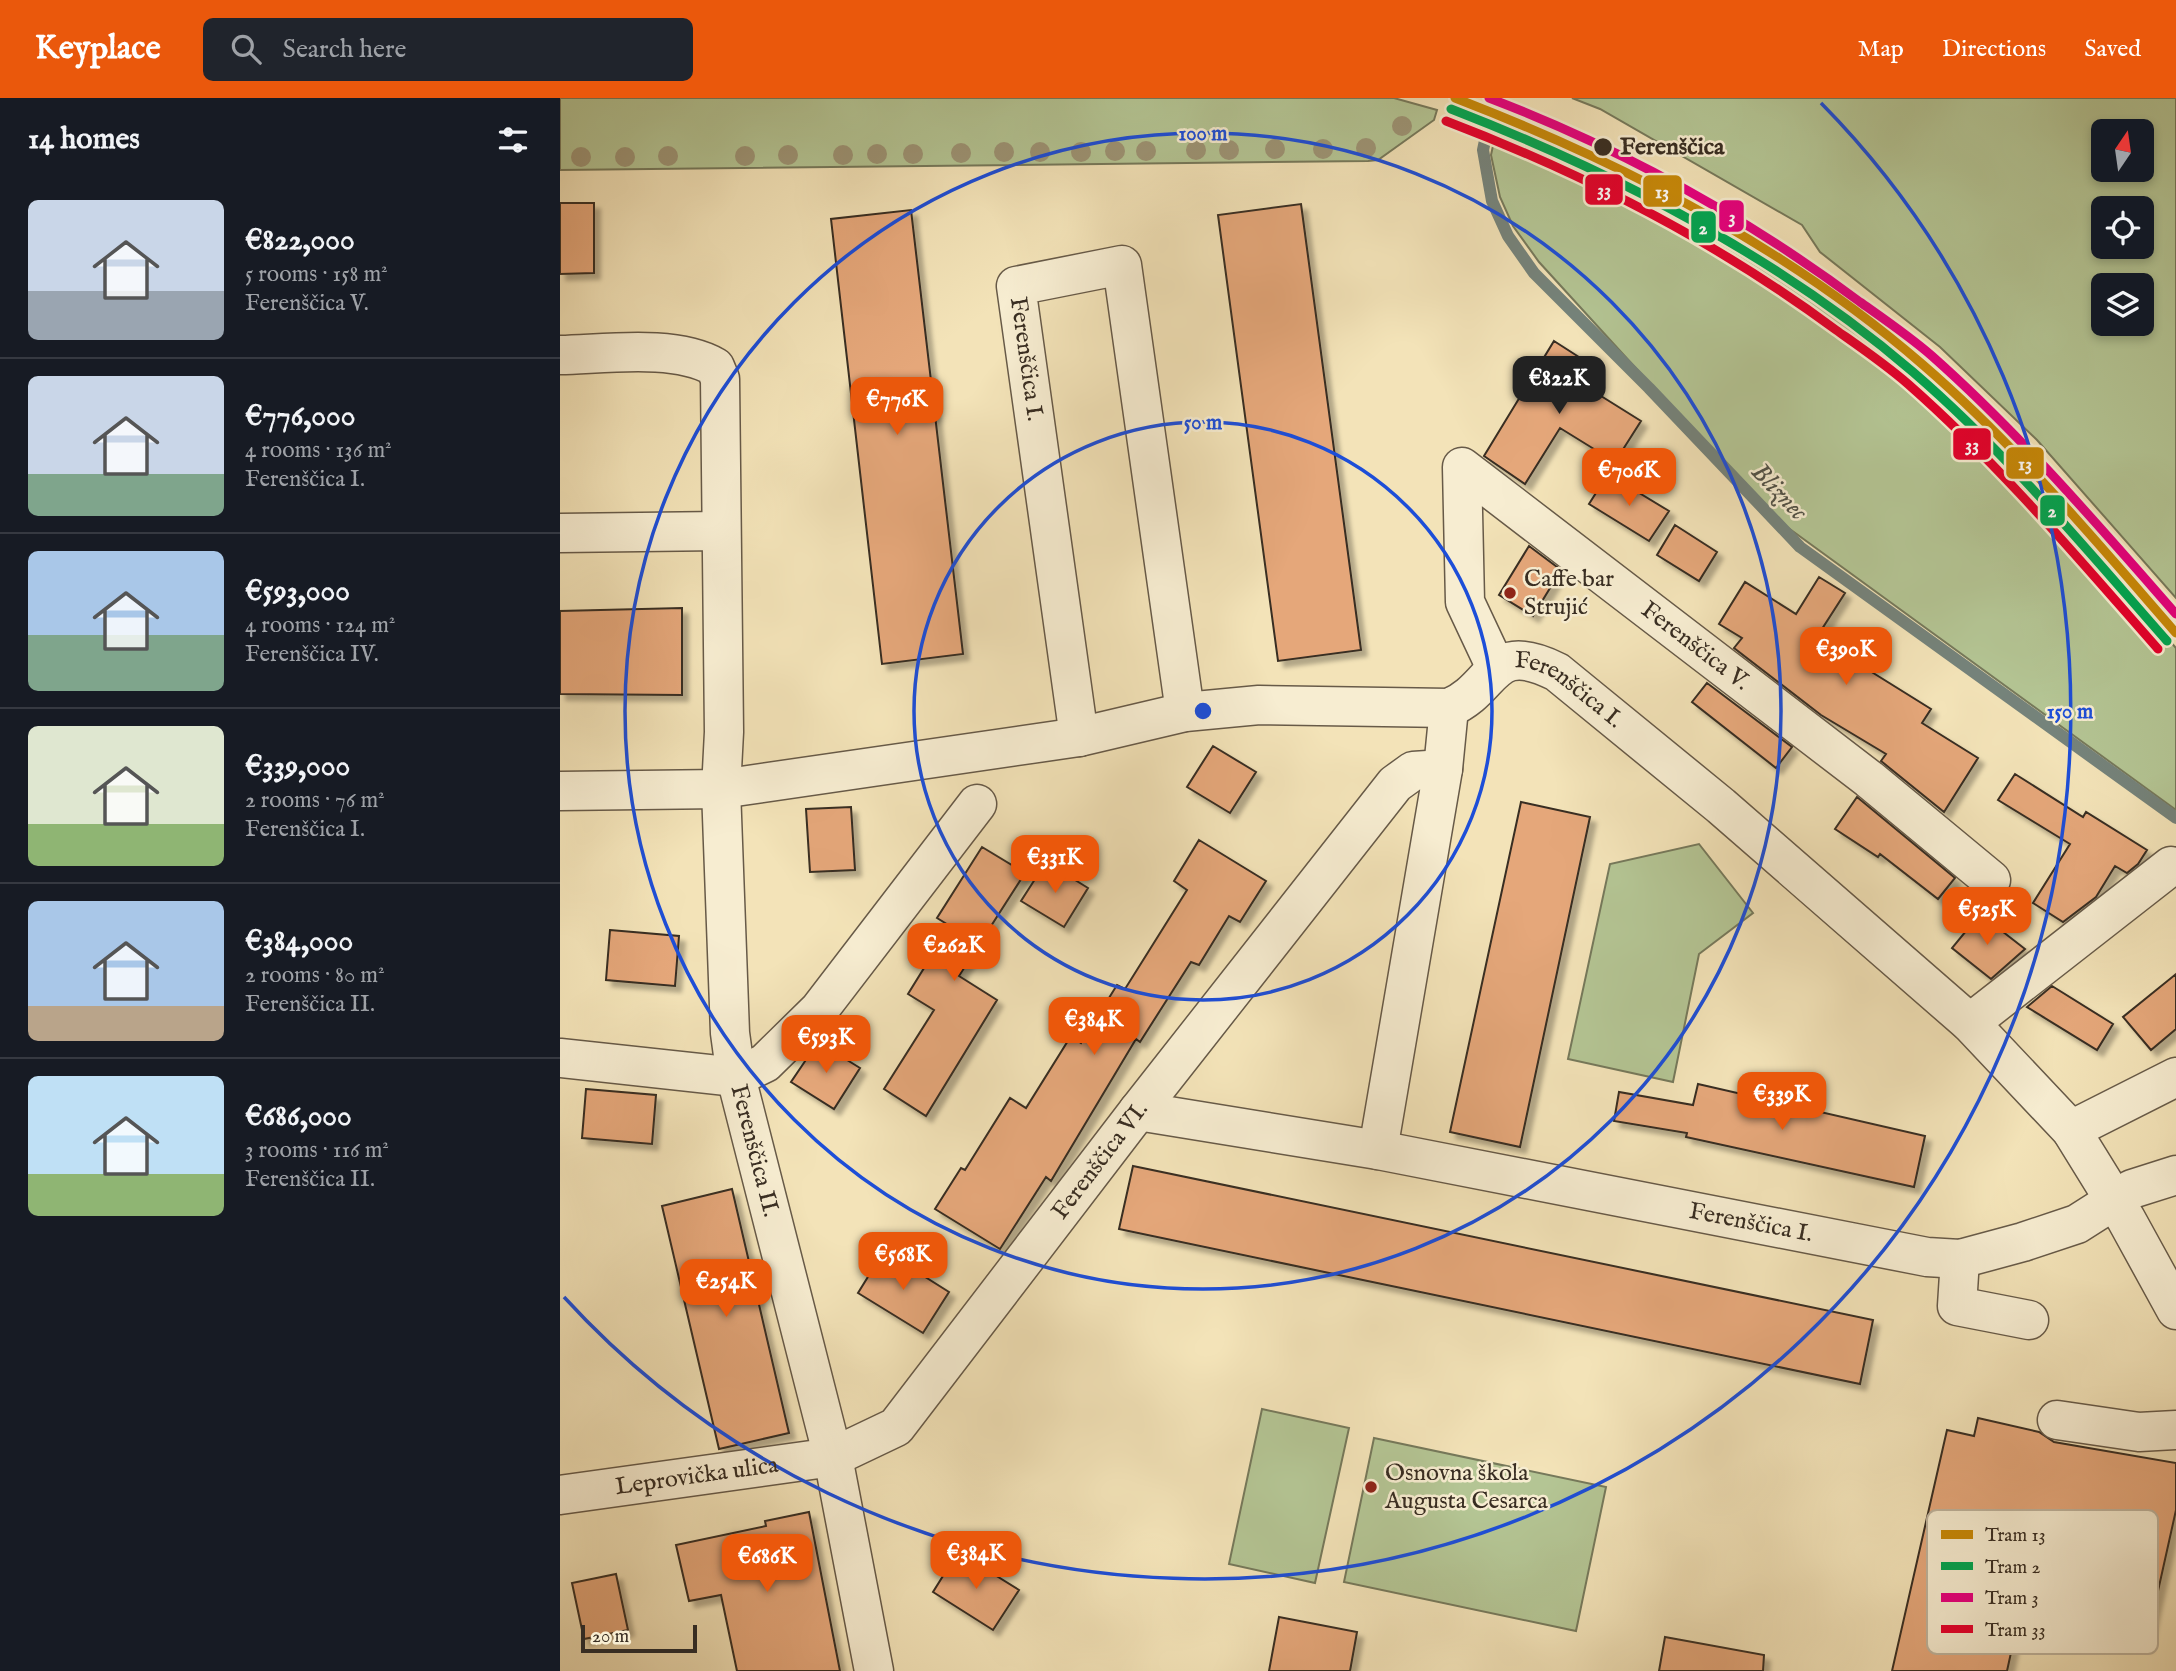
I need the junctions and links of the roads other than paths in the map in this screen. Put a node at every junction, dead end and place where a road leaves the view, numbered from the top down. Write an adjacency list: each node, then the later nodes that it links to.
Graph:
1 (560, 355): 2 (street)
2 (721, 531): 3 (street); 9 (street)
3 (560, 533)
4 (1496, 668): 5 (street, Ferenščica I.); 13 (street, Ferenščica V.); 14 (street, Ferenščica I.)
5 (1449, 708): 6 (street); 8 (street)
6 (1185, 712): 7 (street); 7 (street, Ferenščica I.)
7 (1079, 737): 9 (street)
8 (1443, 769): 18 (street, Ferenščica VI.); 20 (street)
9 (721, 789): 10 (street); 16 (street, Ferenščica II.)
10 (560, 791)
11 (977, 804): 16 (street)
12 (2171, 866): 14 (street)
13 (1992, 880)
14 (1970, 1023): 19 (street, Ferenščica I.)
15 (560, 1058): 16 (street)
16 (736, 1077): 28 (street, Ferenščica II.)
17 (2176, 1077): 19 (street)
18 (1138, 1111): 20 (street, Ferenščica I.); 28 (street, Ferenščica VI.)
19 (2071, 1130): 22 (street, Ferenščica I.)
20 (1378, 1150): 23 (street, Ferenščica I.)
21 (2176, 1175): 22 (street, Ferenščica I.)
22 (2114, 1200): 23 (street, Ferenščica I.); 24 (street, Ferenščica I.)
23 (1960, 1259): 25 (street)
24 (2176, 1310)
25 (2029, 1320)
26 (2057, 1420): 27 (street)
27 (2176, 1430)
28 (833, 1457): 29 (street, Leprovička ulica); 30 (street, Ferenščica II.)
29 (560, 1495)
30 (874, 1671)

